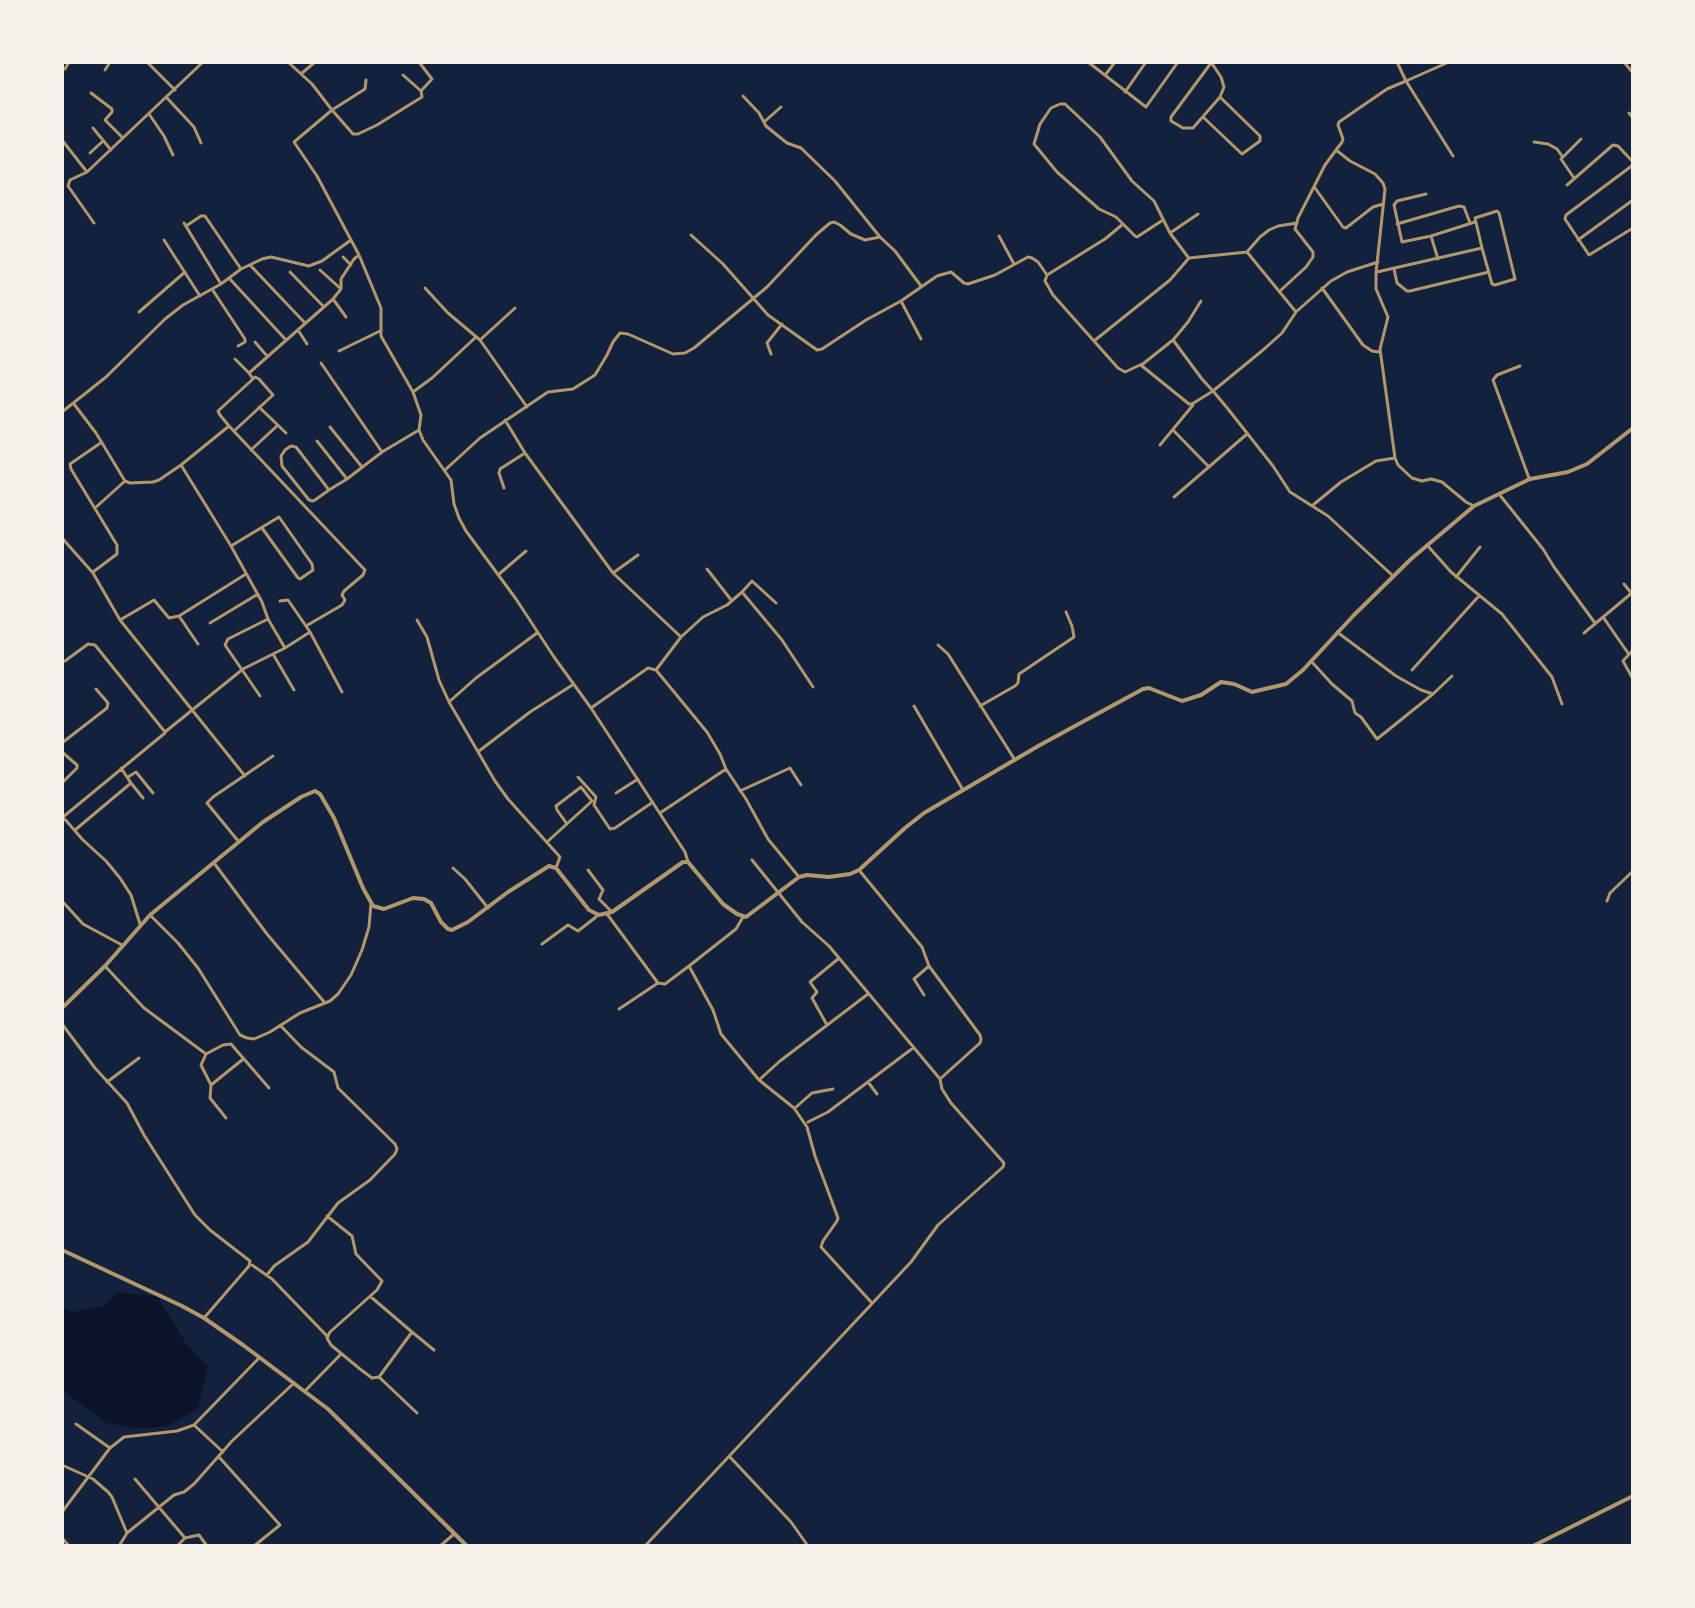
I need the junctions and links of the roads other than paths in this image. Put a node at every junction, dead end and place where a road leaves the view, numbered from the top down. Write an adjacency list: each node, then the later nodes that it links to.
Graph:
1 (69, 62): 16 (street)
2 (110, 62): 17 (street)
3 (147, 62): 24 (street)
4 (203, 62): 24 (street)
5 (288, 62): 18 (street)
6 (315, 62): 18 (street)
7 (419, 62): 25 (street)
8 (1088, 62): 20 (street)
9 (1115, 62): 20 (street)
10 (1146, 62): 26 (street)
11 (1178, 62): 26 (street)
12 (1211, 62): 29 (street); 35 (street)
13 (1397, 62): 23 (street)
14 (1449, 62): 23 (street)
15 (1627, 63): 19 (street)
16 (65, 69)
17 (105, 70)
18 (302, 73): 32 (street)
19 (1633, 73)
20 (1106, 74): 26 (street)
21 (403, 75): 25 (street)
22 (366, 80): 32 (street)
23 (1406, 81): 46 (street); 49 (street)
24 (175, 90): 30 (street)
25 (421, 91): 32 (street)
26 (1125, 92)
27 (91, 93): 39 (street)
28 (743, 96): 37 (street)
29 (1220, 97): 35 (street); 35 (street)
30 (167, 98): 34 (street); 44 (street)
31 (781, 107): 37 (street)
32 (332, 110): 72 (street)
33 (1629, 113): 36 (street)
34 (149, 114): 39 (street); 48 (street)
35 (1203, 117)
36 (1633, 118)
37 (764, 122): 71 (street)
38 (93, 128): 42 (street)
39 (122, 137): 45 (street)
40 (1581, 139): 50 (street)
41 (62, 140): 52 (street)
42 (103, 141): 45 (street); 47 (street)
43 (1534, 142): 50 (street)
44 (201, 143)
45 (111, 150): 52 (street)
46 (1336, 150): 55 (street); 58 (street)
47 (90, 153)
48 (173, 155)
49 (1453, 156)
50 (1562, 156): 53 (street)
51 (1633, 163): 53 (street); 74 (street)
52 (87, 172): 61 (street)
53 (1574, 178): 54 (street)
54 (1567, 185)
55 (1315, 188): 58 (street); 62 (street)
56 (1426, 194): 65 (street)
57 (1633, 200): 74 (street)
58 (1383, 204): 81 (street)
59 (1198, 214): 67 (street)
60 (1163, 220): 64 (street); 64 (street); 67 (street)
61 (94, 223)
62 (1297, 223): 76 (street); 100 (street)
63 (1473, 223): 65 (street); 70 (street); 75 (street); 90 (street)
64 (1123, 224): 92 (street)
65 (1397, 224): 70 (street)
66 (1633, 228): 74 (street)
67 (1170, 233): 79 (street)
68 (691, 235): 102 (street)
69 (999, 236): 82 (street)
70 (1431, 236): 80 (street)
71 (880, 237): 95 (street); 102 (street)
72 (351, 239): 77 (street); 83 (street)
73 (164, 240): 88 (street)
74 (1578, 240)
75 (1482, 248): 80 (street); 90 (street)
76 (1247, 252): 79 (street); 100 (street)
77 (359, 255): 84 (street); 114 (street)
78 (343, 257): 84 (street)
79 (1189, 258): 119 (street)
80 (1438, 259): 86 (street)
81 (1378, 262): 91 (street); 97 (street)
82 (1014, 264): 92 (street); 95 (street)
83 (250, 265): 85 (street); 111 (street)
84 (351, 265): 99 (street)
85 (241, 269): 93 (street); 94 (street)
86 (1394, 269): 90 (street); 91 (street)
87 (320, 270): 99 (street)
88 (185, 272): 101 (street); 108 (street)
89 (290, 272): 106 (street)
90 (1489, 272)
91 (1376, 273): 124 (street)
92 (1047, 275): 119 (street)
93 (229, 278): 94 (street); 117 (street)
94 (221, 284): 98 (street)
95 (921, 286): 104 (street)
96 (425, 288): 115 (street)
97 (1322, 288): 109 (street); 124 (street)
98 (212, 289): 101 (street); 122 (street)
99 (341, 289): 103 (street)
100 (1280, 291): 109 (street)
101 (200, 296): 136 (street)
102 (753, 298): 112 (street); 138 (street)
103 (333, 299): 106 (street); 110 (street)
104 (901, 301): 112 (street); 116 (street)
105 (1201, 301): 118 (street)
106 (324, 307): 111 (street)
107 (515, 308): 115 (street)
108 (139, 312)
109 (1296, 312): 133 (street)
110 (346, 317)
111 (305, 323): 113 (street)
112 (782, 324): 125 (street)
113 (298, 330): 117 (street); 121 (street)
114 (380, 331): 123 (street); 134 (street)
115 (479, 339): 134 (street); 138 (street)
116 (921, 339)
117 (286, 340): 126 (street)
118 (1173, 340): 129 (street); 133 (street)
119 (1094, 341): 129 (street)
120 (255, 342): 126 (street)
121 (307, 344)
122 (238, 346)
123 (339, 351)
124 (1380, 353): 156 (street)
125 (771, 354)
126 (267, 356): 131 (street)
127 (235, 359): 131 (street)
128 (321, 363): 154 (street)
129 (1142, 364): 135 (street)
130 (1520, 366): 162 (street)
131 (249, 373): 132 (street)
132 (253, 379): 137 (street); 142 (street)
133 (1213, 391): 135 (street); 149 (street)
134 (413, 392): 145 (street)
135 (1194, 403): 146 (street)
136 (74, 404): 139 (street); 151 (street)
137 (259, 407): 141 (street); 147 (street)
138 (527, 407): 140 (street)
139 (62, 412)
140 (505, 420): 155 (street); 160 (street)
141 (278, 425): 148 (street); 153 (street)
142 (229, 426): 147 (street); 157 (street)
143 (330, 427): 158 (street)
144 (1633, 428): 162 (street)
145 (419, 430): 154 (street); 160 (street)
146 (1173, 430): 152 (street); 159 (street)
147 (234, 431): 153 (street)
148 (286, 433)
149 (1247, 434): 159 (street); 168 (street)
150 (317, 441): 161 (street)
151 (102, 442): 163 (street); 170 (street)
152 (1160, 445)
153 (251, 450): 201 (street)
154 (382, 452): 158 (street)
155 (525, 453): 164 (street); 180 (street)
156 (1395, 458): 168 (street); 169 (street)
157 (181, 465): 163 (street); 174 (street)
158 (362, 467): 161 (street)
159 (1209, 467): 167 (street)
160 (445, 470): 182 (street)
161 (347, 479): 165 (street)
162 (1530, 479): 166 (street)
163 (125, 481): 170 (street)
164 (504, 488)
165 (329, 490): 165 (street)
166 (1499, 494): 169 (street); 200 (street)
167 (1174, 497)
168 (1312, 506): 183 (street)
169 (1474, 506): 173 (street)
170 (95, 508): 179 (street)
171 (262, 528): 171 (street); 174 (street)
172 (62, 538): 179 (street)
173 (1427, 544): 183 (street); 184 (street)
174 (231, 546): 181 (street)
175 (1480, 547): 184 (street)
176 (526, 551): 182 (street)
177 (638, 555): 180 (street)
178 (707, 569): 191 (street)
179 (93, 573): 197 (street)
180 (613, 573): 206 (street)
181 (246, 574): 187 (street); 194 (street)
182 (498, 575): 203 (street)
183 (1393, 576): 204 (street)
184 (1456, 577): 189 (street)
185 (1624, 584): 188 (street)
186 (742, 592): 191 (street); 192 (street); 221 (street)
187 (258, 594): 196 (street); 199 (street)
188 (1633, 594): 195 (street)
189 (1478, 597): 217 (street); 228 (street)
190 (280, 601): 201 (street)
191 (732, 601): 206 (street)
192 (776, 603)
193 (1066, 612): 230 (street)
194 (179, 616): 197 (street); 207 (street)
195 (1603, 617): 200 (street); 211 (street)
196 (268, 619): 209 (street); 215 (street)
197 (120, 620): 232 (street)
198 (417, 620): 227 (street)
199 (210, 623)
200 (1595, 623): 205 (street)
201 (306, 626): 202 (street)
202 (310, 632): 209 (street); 224 (street)
203 (538, 632): 220 (street); 227 (street)
204 (1337, 632): 214 (street); 225 (street)
205 (1584, 633)
206 (681, 637): 216 (street)
207 (198, 644)
208 (938, 645): 230 (street)
209 (285, 648): 212 (street)
210 (1633, 650): 211 (street)
211 (1628, 653): 219 (street)
212 (273, 654): 215 (street); 223 (street)
213 (65, 661): 233 (street)
214 (1311, 661): 225 (street); 238 (street)
215 (243, 669): 226 (street); 232 (street)
216 (656, 670): 231 (street); 240 (street)
217 (1412, 670)
218 (1452, 676): 225 (street)
219 (1633, 679)
220 (574, 684): 231 (street); 235 (street)
221 (813, 687)
222 (96, 689): 234 (street)
223 (294, 690)
224 (342, 692)
225 (1433, 694)
226 (260, 696)
227 (449, 702): 235 (street)
228 (1562, 704)
229 (914, 706): 248 (street)
230 (980, 706): 238 (street)
231 (591, 708): 244 (street)
232 (193, 710): 233 (street); 241 (street)
233 (165, 732): 239 (street)
234 (62, 743)
235 (479, 751): 259 (street)
236 (62, 752): 245 (street)
237 (273, 756): 241 (street)
238 (1015, 760): 248 (street)
239 (121, 768): 242 (street); 255 (street)
240 (726, 769): 249 (street); 254 (street)
241 (245, 776): 258 (street)
242 (128, 777): 246 (street); 250 (street)
243 (578, 777): 253 (street)
244 (638, 779): 251 (street); 253 (street)
245 (62, 783)
246 (131, 783): 252 (street); 257 (street)
247 (801, 785): 249 (street)
248 (963, 790): 266 (street)
249 (740, 791): 268 (street)
250 (153, 793)
251 (616, 793)
252 (143, 798)
253 (653, 802): 254 (street)
254 (660, 813): 261 (street)
255 (62, 816): 257 (street)
256 (567, 824): 256 (street); 259 (street)
257 (75, 830): 278 (street)
258 (239, 842): 262 (street); 272 (street)
259 (547, 842): 264 (street)
260 (752, 860): 269 (street)
261 (688, 862): 274 (street); 277 (street)
262 (214, 863): 276 (street); 288 (street)
263 (453, 868): 273 (street)
264 (556, 868): 273 (street); 275 (street)
265 (588, 870): 274 (street)
266 (859, 870): 268 (street); 284 (street)
267 (1633, 871): 271 (street)
268 (799, 877): 269 (street)
269 (777, 893): 277 (street); 281 (street)
270 (62, 901): 280 (street)
271 (1607, 901)
272 (371, 903): 273 (street); 288 (street)
273 (488, 908)
274 (609, 913): 275 (street); 285 (street)
275 (597, 914): 279 (street)
276 (150, 915): 278 (street); 292 (street)
277 (743, 917): 283 (street)
278 (140, 926): 280 (street)
279 (542, 944)
280 (122, 945): 282 (street)
281 (838, 959): 286 (street); 293 (street)
282 (105, 966): 289 (street); 295 (street)
283 (689, 966): 285 (street); 299 (street)
284 (929, 966): 287 (street); 298 (street)
285 (658, 983): 290 (street)
286 (868, 994): 293 (street); 294 (street)
287 (924, 995)
288 (325, 1003): 292 (street)
289 (62, 1008)
290 (619, 1009)
291 (62, 1024): 300 (street)
292 (280, 1025): 309 (street)
293 (827, 1025): 299 (street)
294 (914, 1047): 298 (street); 301 (street)
295 (206, 1054): 297 (street); 302 (street)
296 (139, 1058): 300 (street)
297 (244, 1059): 302 (street); 303 (street)
298 (940, 1079): 314 (street)
299 (759, 1080): 306 (street)
300 (107, 1082): 311 (street)
301 (868, 1082): 305 (street); 308 (street)
302 (211, 1085): 307 (street)
303 (269, 1088)
304 (833, 1089): 306 (street)
305 (877, 1094)
306 (794, 1108): 314 (street)
307 (226, 1118)
308 (808, 1122)
309 (327, 1216): 312 (street); 313 (street)
310 (62, 1250): 315 (street)
311 (250, 1264): 312 (street); 315 (street)
312 (267, 1275): 317 (street)
313 (371, 1297): 316 (street); 317 (street)
314 (872, 1303): 329 (street)
315 (204, 1318): 320 (street)
316 (412, 1332): 318 (street); 321 (street)
317 (327, 1336): 319 (street)
318 (434, 1350)
319 (341, 1354): 321 (street); 323 (street)
320 (259, 1358): 322 (street); 326 (street)
321 (379, 1377): 324 (street)
322 (294, 1383): 323 (street); 328 (street)
323 (305, 1392): 338 (street)
324 (417, 1413)
325 (76, 1424): 327 (street)
326 (194, 1425): 327 (street); 328 (street)
327 (110, 1448): 332 (street)
328 (223, 1452): 330 (street)
329 (729, 1456): 350 (street); 351 (street)
330 (219, 1457): 335 (street); 347 (street)
331 (62, 1465): 332 (street)
332 (89, 1477): 336 (street); 337 (street)
333 (135, 1479): 335 (street)
334 (1633, 1496): 352 (street)
335 (159, 1508): 337 (street); 340 (street)
336 (62, 1512)
337 (127, 1533): 341 (street)
338 (454, 1534): 348 (street); 349 (street)
339 (62, 1538): 342 (street)
340 (185, 1538): 345 (street); 346 (street)
341 (123, 1540): 343 (street); 344 (street)
342 (69, 1546)
343 (119, 1546)
344 (128, 1546)
345 (177, 1546)
346 (207, 1546)
347 (254, 1546)
348 (440, 1546)
349 (467, 1546)
350 (645, 1546)
351 (808, 1546)
352 (1533, 1546)

